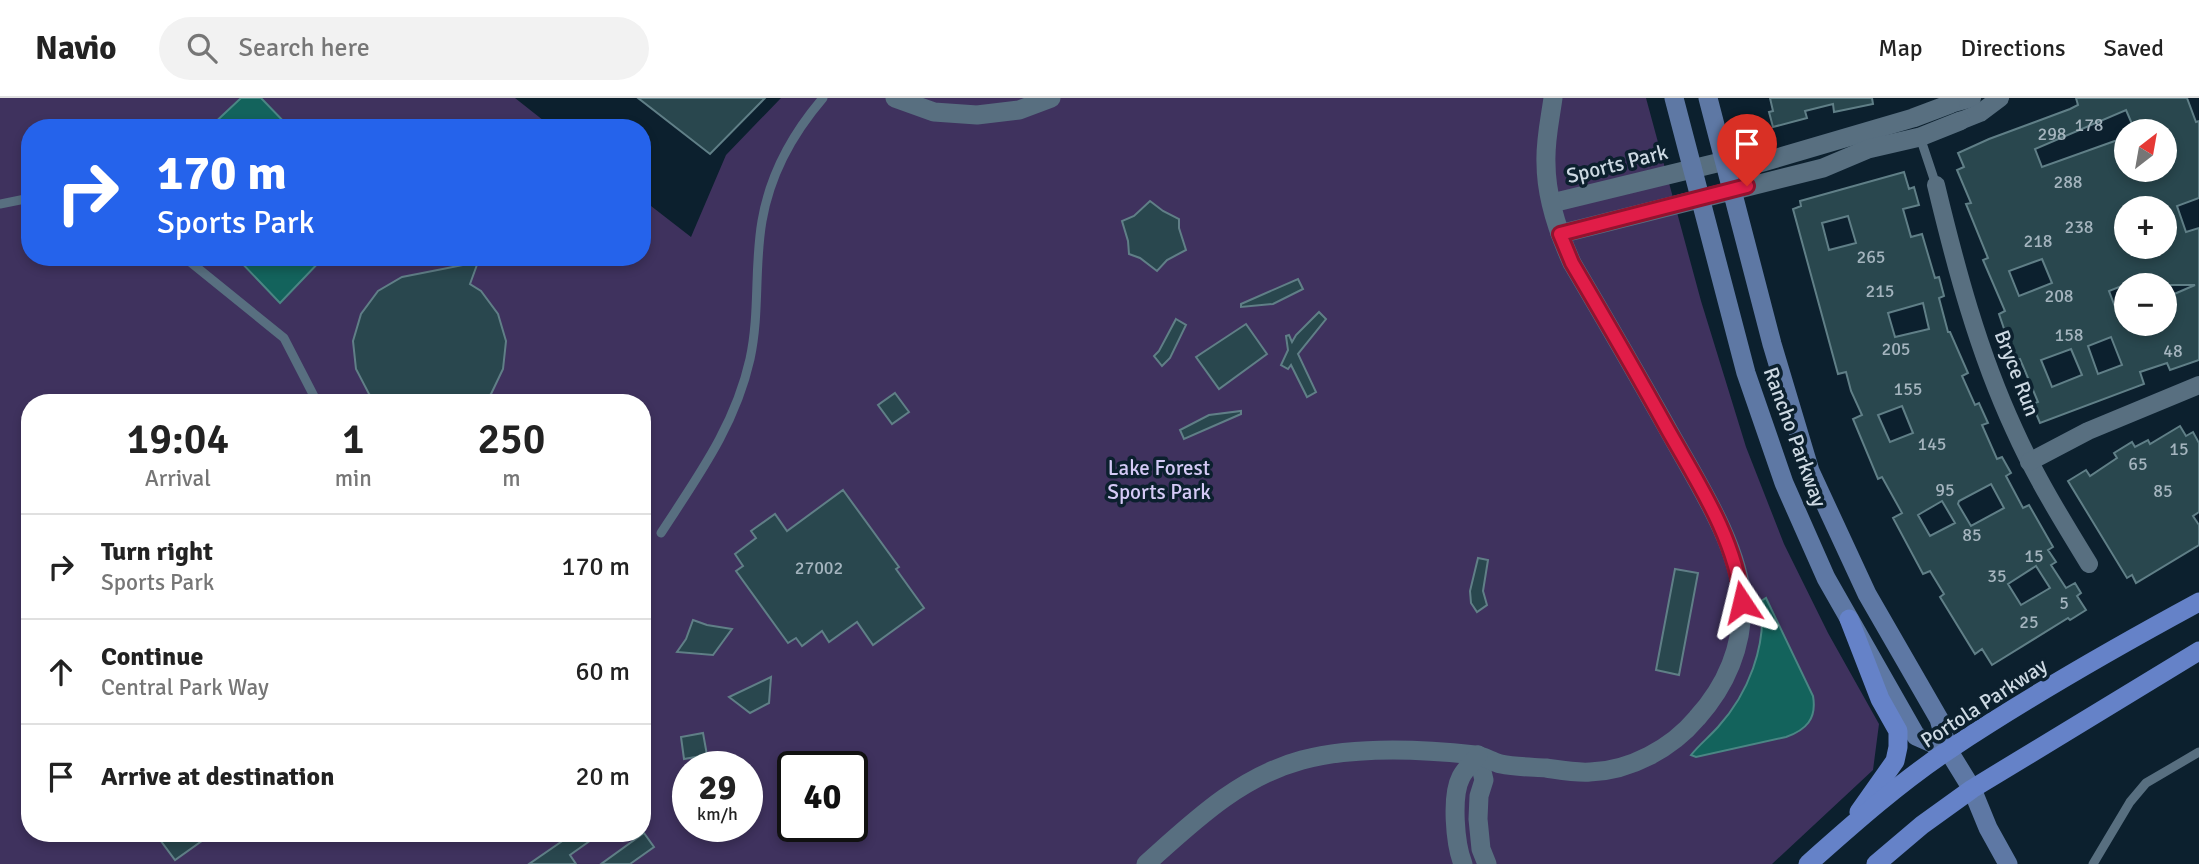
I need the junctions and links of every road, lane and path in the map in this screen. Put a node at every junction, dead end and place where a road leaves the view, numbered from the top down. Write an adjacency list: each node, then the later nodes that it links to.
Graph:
1 (823, 98): 26 (lane)
2 (895, 98): 3 (street)
3 (1051, 98)
4 (1553, 98): 19 (street)
5 (1674, 98): 14 (main road, Rancho Parkway)
6 (1709, 98): 13 (main road, Rancho Parkway)
7 (1972, 98): 9 (street)
8 (2000, 98): 11 (street)
9 (1950, 104): 10 (street, Sports Park)
10 (1913, 118): 12 (street); 13 (street, Sports Park)
11 (1960, 121): 12 (street)
12 (1920, 137): 15 (lane); 16 (street)
13 (1725, 161): 14 (street, Sports Park); 16 (main road, Rancho Parkway)
14 (1692, 169): 17 (main road, Rancho Parkway); 19 (street, Sports Park)
15 (1936, 185): 25 (street, Bryce Run)
16 (1733, 190): 17 (street); 31 (main road, Rancho Parkway)
17 (1700, 198): 21 (street); 29 (main road, Rancho Parkway)
18 (21, 200): 20 (lane)
19 (1552, 203): 21 (street)
20 (0, 204)
21 (1560, 234): 33 (street)
22 (195, 266): 24 (lane)
23 (2199, 385): 25 (street)
24 (313, 394)
25 (2029, 461): 27 (street, Bryce Run)
26 (661, 533)
27 (2089, 564)
28 (2199, 602): 31 (main road, Portola Parkway)
29 (1849, 619): 31 (main road, Rancho Parkway); 35 (main road)
30 (2199, 651): 34 (main road)
31 (1948, 750): 34 (main road, Rancho Parkway); 35 (main road, Portola Parkway)
32 (2199, 752): 42 (lane)
33 (1478, 755): 36 (street); 37 (street); 38 (street)
34 (1972, 789): 40 (main road); 41 (main road, Rancho Parkway)
35 (1847, 830): 39 (main road, Portola Parkway)
36 (1146, 864)
37 (1463, 864)
38 (1487, 864)
39 (1808, 864)
40 (1876, 864)
41 (2008, 864)
42 (2093, 864)

